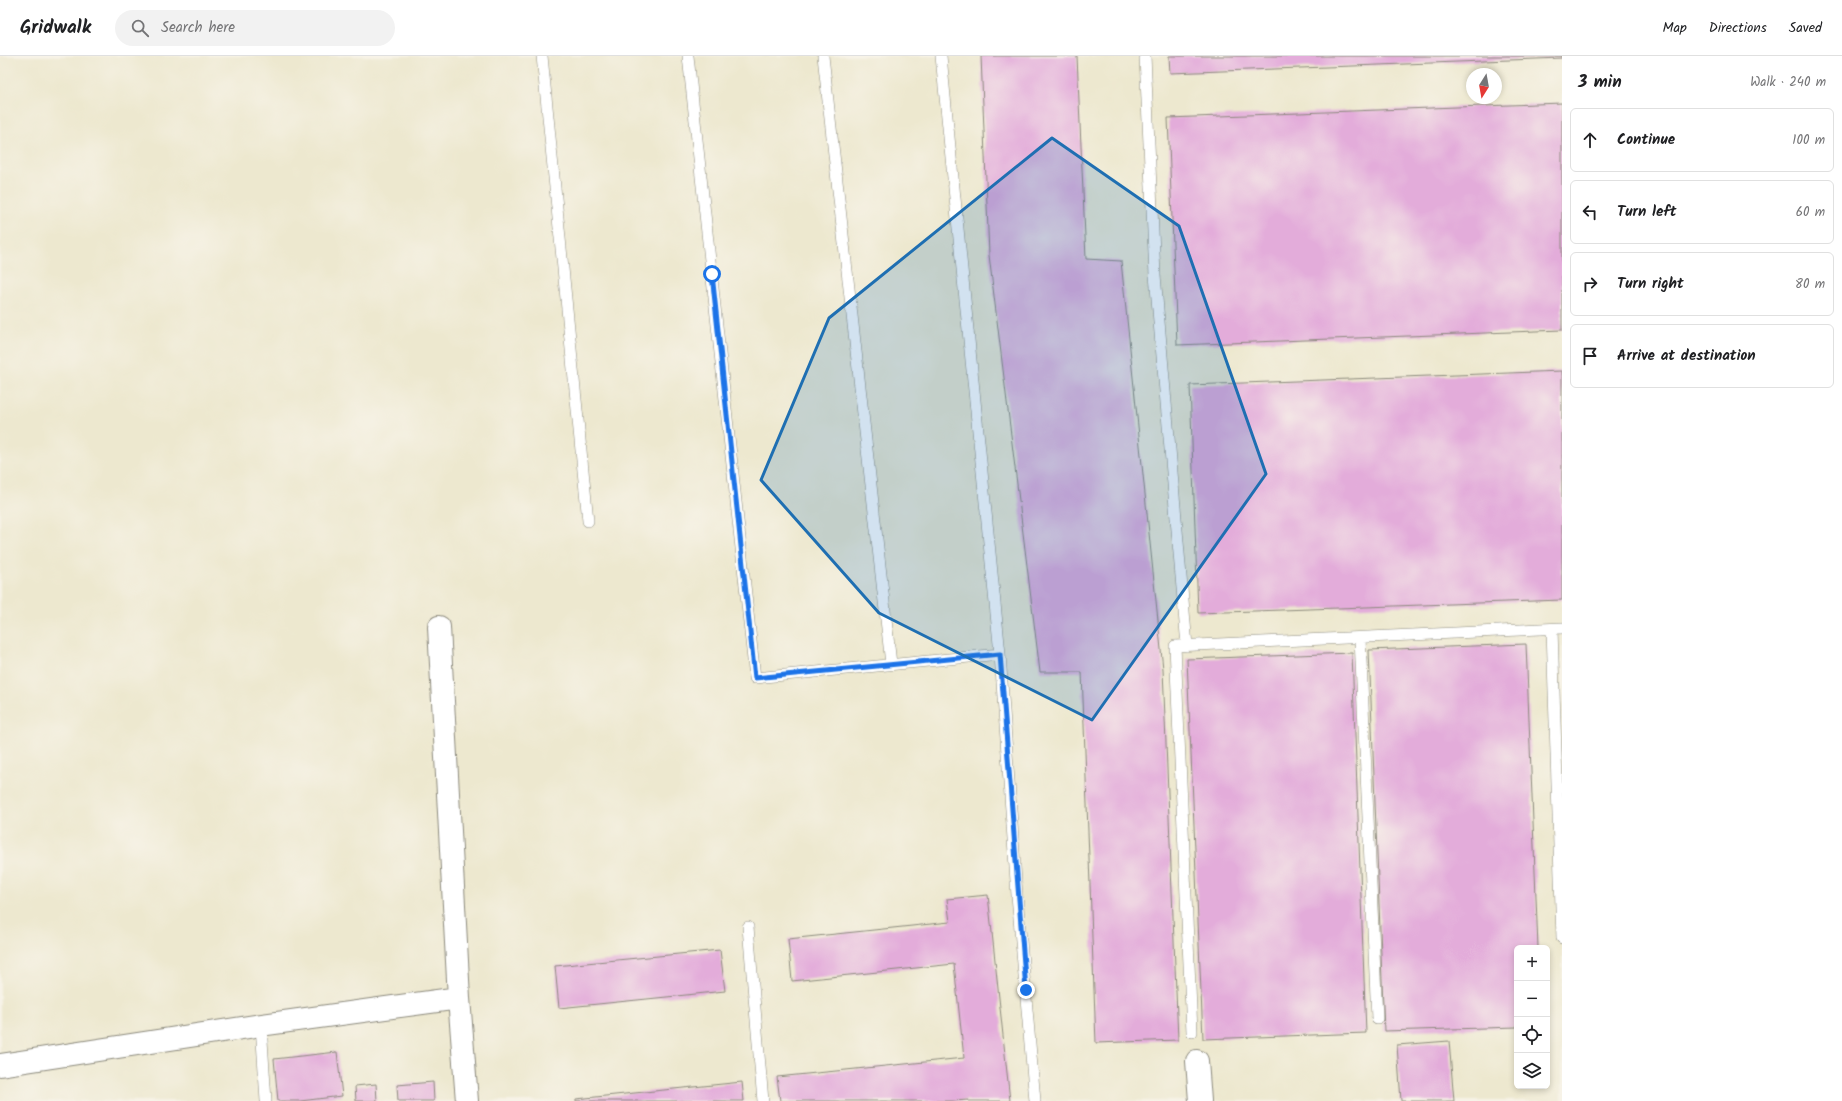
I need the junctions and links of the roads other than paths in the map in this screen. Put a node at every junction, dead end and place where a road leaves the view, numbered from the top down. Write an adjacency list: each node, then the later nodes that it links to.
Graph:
1 (542, 56): 6 (lane)
2 (688, 56): 12 (lane)
3 (823, 56): 12 (lane)
4 (941, 56): 11 (lane)
5 (1145, 56): 10 (lane)
6 (588, 521)
7 (439, 627): 15 (street)
8 (1557, 628): 9 (lane); 14 (lane)
9 (1360, 638): 10 (lane); 16 (lane)
10 (1187, 646): 18 (lane)
11 (1000, 654): 12 (lane); 24 (lane)
12 (891, 664)
13 (748, 927): 23 (lane)
14 (1562, 938)
15 (459, 998): 17 (street); 22 (street)
16 (1377, 1019)
17 (261, 1025): 20 (street); 21 (lane)
18 (1192, 1032)
19 (1197, 1061): 25 (street)
20 (0, 1065)
21 (266, 1101)
22 (467, 1101)
23 (763, 1101)
24 (1035, 1101)
25 (1200, 1101)

